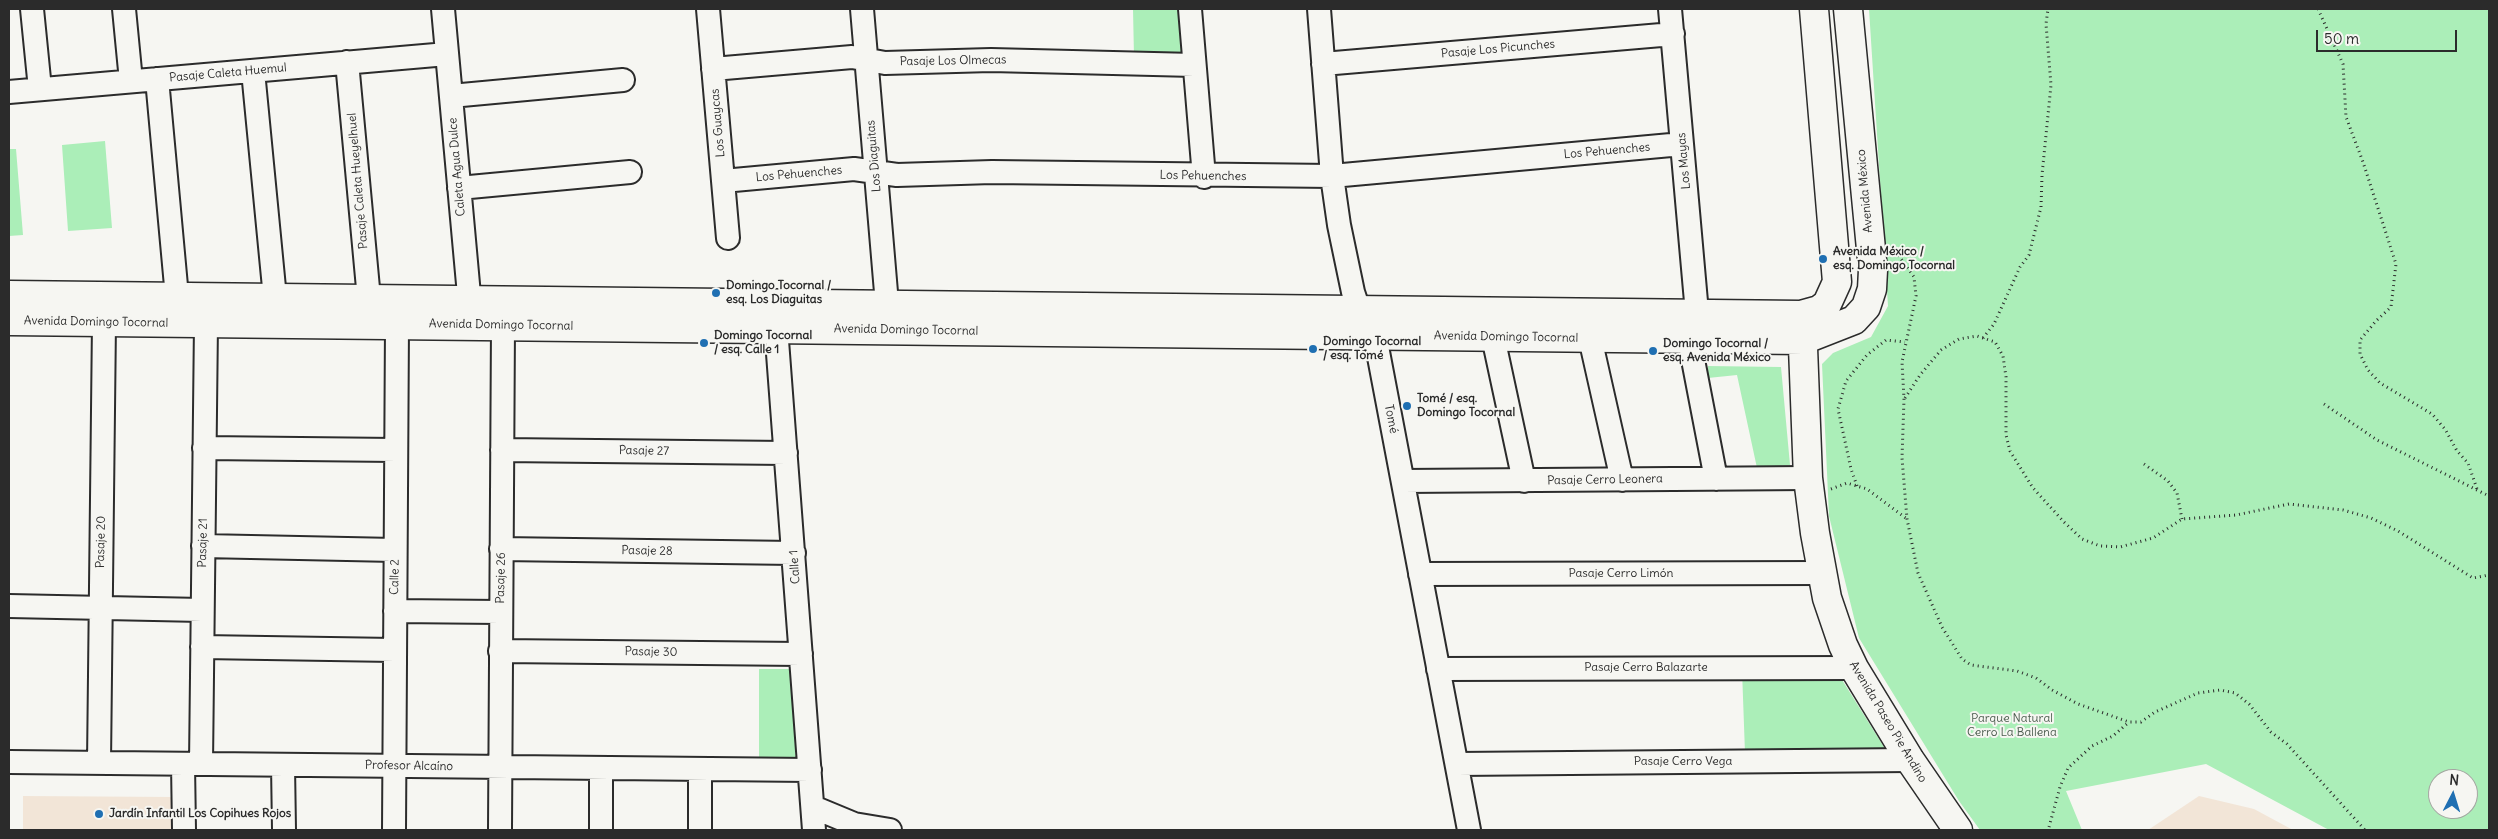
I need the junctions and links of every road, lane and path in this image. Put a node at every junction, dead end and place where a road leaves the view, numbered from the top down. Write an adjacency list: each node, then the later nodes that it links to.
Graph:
1 (32, 9): 24 (street)
2 (124, 9): 23 (street)
3 (443, 9): 14 (street, Caleta Agua Dulce)
4 (708, 9): 19 (street, Los Guaycas)
5 (862, 9): 15 (street, Los Diaguitas)
6 (1190, 9): 17 (street)
7 (1319, 9): 18 (street, Tomé)
8 (1670, 9): 13 (street, Los Mayas)
9 (1814, 9): 50 (main road)
10 (1848, 9): 35 (main road, Avenida México)
11 (2048, 9): 54 (path)
12 (2318, 9): 70 (path)
13 (1673, 34): 18 (street, Pasaje Los Picunches); 27 (street, Los Mayas)
14 (447, 54): 16 (street, Pasaje Caleta Huemul); 26 (street, Caleta Agua Dulce)
15 (866, 60): 17 (street, Pasaje Los Olmecas); 19 (street, Pasaje Los Olmecas); 29 (street, Los Diaguitas)
16 (347, 62): 20 (street, Pasaje Caleta Huemul); 39 (street, Pasaje Caleta Hueyelhuel)
17 (1194, 64): 30 (street)
18 (1323, 64): 31 (street, Tomé)
19 (713, 70): 32 (street, Los Guaycas)
20 (253, 71): 21 (street, Pasaje Caleta Huemul); 38 (street)
21 (157, 79): 23 (street, Pasaje Caleta Huemul); 37 (street)
22 (623, 80): 26 (street)
23 (131, 81): 24 (street, Pasaje Caleta Huemul)
24 (40, 89): 25 (street, Pasaje Caleta Huemul)
25 (9, 92)
26 (451, 96): 33 (street, Caleta Agua Dulce)
27 (1682, 144): 31 (street, Los Pehuenches); 43 (street, Los Mayas)
28 (630, 172): 33 (street)
29 (876, 173): 30 (street, Los Pehuenches); 32 (street, Los Pehuenches); 40 (street, Los Diaguitas)
30 (1204, 176): 31 (street, Los Pehuenches)
31 (1332, 176): 41 (street, Tomé)
32 (723, 181): 34 (street, Los Guaycas)
33 (460, 188): 42 (street, Caleta Agua Dulce)
34 (728, 238)
35 (1870, 244): 50 (main road, Avenida México); 56 (path)
36 (9, 295): 37 (main road, Avenida Domingo Tocornal)
37 (177, 297): 38 (main road, Avenida Domingo Tocornal)
38 (275, 298): 39 (main road, Avenida Domingo Tocornal)
39 (369, 299): 42 (main road, Avenida Domingo Tocornal)
40 (887, 304): 41 (main road, Avenida Domingo Tocornal); 44 (main road, Avenida Domingo Tocornal)
41 (1359, 310): 43 (main road, Avenida Domingo Tocornal); 51 (street, Tomé)
42 (470, 312): 44 (main road, Avenida Domingo Tocornal); 48 (main road, Avenida Domingo Tocornal); 49 (main road, Avenida Domingo Tocornal)
43 (1697, 313): 50 (main road, Avenida Domingo Tocornal)
44 (775, 315): 49 (main road, Avenida Domingo Tocornal); 51 (main road, Avenida Domingo Tocornal); 62 (street, Calle 1)
45 (9, 321): 46 (main road, Avenida Domingo Tocornal)
46 (104, 322): 47 (main road, Avenida Domingo Tocornal); 82 (street, Pasaje 20)
47 (206, 323): 48 (main road, Avenida Domingo Tocornal); 59 (street, Pasaje 21)
48 (397, 324): 60 (street, Calle 2)
49 (503, 325): 61 (street, Pasaje 26)
50 (1802, 327): 55 (main road, Avenida Domingo Tocornal); 69 (main road, Avenida Paseo Pie Andino)
51 (1375, 336): 52 (main road, Avenida Domingo Tocornal); 66 (street, Tomé)
52 (1493, 337): 53 (main road, Avenida Domingo Tocornal); 67 (street)
53 (1590, 338): 55 (main road, Avenida Domingo Tocornal); 65 (street)
54 (1983, 338): 57 (path); 73 (path)
55 (1688, 339): 64 (street)
56 (1905, 342): 57 (path); 68 (path)
57 (1904, 399): 72 (path)
58 (2324, 404): 70 (path)
59 (204, 448): 60 (street); 74 (street, Pasaje 21)
60 (396, 450): 76 (street, Calle 2)
61 (502, 450): 62 (street, Pasaje 27); 75 (street, Pasaje 26)
62 (786, 453): 77 (street, Calle 1)
63 (2144, 464): 73 (path)
64 (1716, 479): 65 (street, Pasaje Cerro Leonera); 69 (street, Pasaje Cerro Leonera)
65 (1622, 480): 67 (street, Pasaje Cerro Leonera)
66 (1403, 481): 67 (street, Pasaje Cerro Leonera); 79 (street, Tomé)
67 (1524, 481)
68 (1857, 486): 69 (path); 72 (path)
69 (1817, 487): 78 (main road, Avenida Paseo Pie Andino)
70 (2477, 489): 71 (path)
71 (2489, 496)
72 (1908, 519): 92 (path)
73 (2182, 519): 80 (path)
74 (203, 546): 76 (street); 83 (street, Pasaje 21)
75 (501, 549): 77 (street, Pasaje 28); 85 (street, Pasaje 26)
76 (395, 550): 84 (street, Calle 2)
77 (794, 553): 89 (street, Calle 1)
78 (1822, 573): 79 (street, Pasaje Cerro Limón); 90 (main road, Avenida Paseo Pie Andino)
79 (1420, 574): 91 (street, Tomé)
80 (2488, 576)
81 (9, 606): 82 (street)
82 (100, 608): 83 (street); 95 (street, Pasaje 20)
83 (202, 610): 86 (street, Pasaje 21)
84 (395, 611): 85 (street); 87 (street, Calle 2)
85 (500, 612): 88 (street, Pasaje 26)
86 (202, 647): 87 (street); 96 (street, Pasaje 21)
87 (394, 650): 99 (street, Calle 2)
88 (500, 651): 89 (street, Pasaje 30); 100 (street, Pasaje 26)
89 (801, 654): 103 (street, Calle 1)
90 (1854, 668): 91 (street, Pasaje Cerro Balazarte); 93 (main road, Avenida Paseo Pie Andino)
91 (1438, 669): 97 (street, Tomé)
92 (2129, 722): 105 (path); 116 (path)
93 (1910, 760): 97 (street, Pasaje Cerro Vega); 115 (main road, Avenida Paseo Pie Andino)
94 (9, 762): 95 (street, Profesor Alcaíno)
95 (99, 763): 96 (street, Profesor Alcaíno)
96 (192, 764): 98 (street, Profesor Alcaíno); 106 (street, Pasaje 21)
97 (1457, 764): 114 (street, Tomé)
98 (283, 765): 99 (street, Profesor Alcaíno); 107 (street)
99 (394, 766): 100 (street, Profesor Alcaíno); 108 (street, Calle 2)
100 (499, 767): 101 (street, Profesor Alcaíno); 109 (street, Pasaje 26)
101 (601, 768): 102 (street, Profesor Alcaíno); 110 (street)
102 (700, 768): 103 (street, Profesor Alcaíno); 111 (street)
103 (810, 770): 104 (street, Calle 1)
104 (813, 806): 112 (street, Calle 1); 113 (street)
105 (2049, 827)
106 (184, 830)
107 (284, 830)
108 (394, 830)
109 (500, 830)
110 (601, 830)
111 (700, 830)
112 (814, 830)
113 (890, 830)
114 (1469, 830)
115 (1958, 830)
116 (2365, 830)

